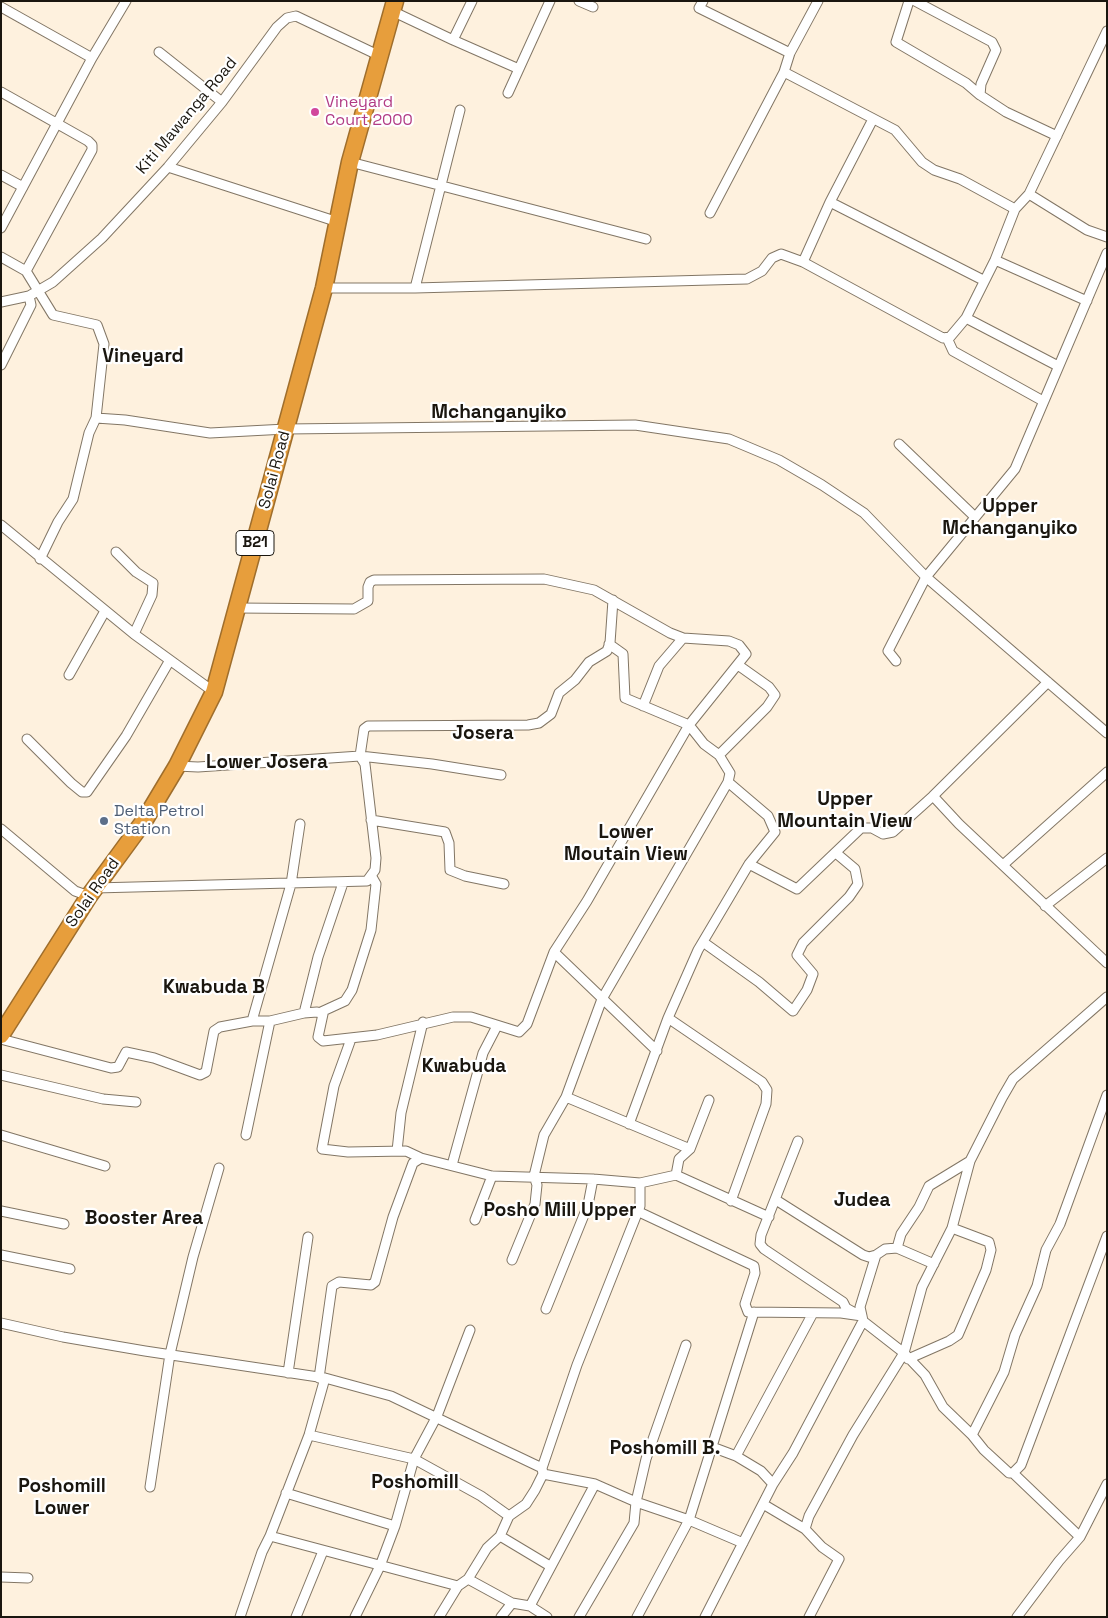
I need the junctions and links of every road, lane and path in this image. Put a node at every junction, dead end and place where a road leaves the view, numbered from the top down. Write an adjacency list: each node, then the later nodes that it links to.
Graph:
1 (126, 1): 17 (street)
2 (472, 1): 13 (street)
3 (550, 1): 18 (street)
4 (579, 1): 11 (street)
5 (702, 1): 15 (street)
6 (818, 1): 15 (street)
7 (909, 1): 22 (street)
8 (915, 1): 22 (street)
9 (393, 6): 13 (street); 16 (highway, Solai Road / B21)
10 (1, 7): 17 (street)
11 (593, 7)
12 (1107, 32): 27 (street)
13 (452, 40): 18 (street)
14 (159, 52): 23 (street)
15 (790, 53): 19 (street)
16 (380, 56): 23 (street, Kiti Mawanga Road); 28 (highway, Solai Road / B21)
17 (92, 58): 26 (street)
18 (519, 69): 21 (street)
19 (784, 72): 25 (street); 36 (street)
20 (1, 92): 26 (street)
21 (508, 93)
22 (980, 95): 27 (street)
23 (222, 102): 29 (street, Kiti Mawanga Road)
24 (460, 110): 32 (street)
25 (873, 119): 34 (street); 35 (street)
26 (59, 123): 31 (street); 45 (street)
27 (1057, 136): 33 (street)
28 (350, 162): 32 (street); 37 (highway, Solai Road / B21)
29 (168, 168): 37 (street); 49 (street, Kiti Mawanga Road)
30 (1, 175): 31 (street)
31 (23, 186): 38 (street)
32 (440, 188): 40 (street); 48 (street)
33 (1029, 194): 35 (street); 39 (street)
34 (830, 202): 44 (street); 46 (street)
35 (1015, 209): 43 (street)
36 (710, 213)
37 (338, 222): 47 (highway, Solai Road / B21)
38 (1, 228)
39 (1107, 237)
40 (646, 239)
41 (1107, 253): 50 (street)
42 (1, 257): 45 (street)
43 (995, 260): 46 (street); 50 (street)
44 (803, 262): 48 (street); 53 (street)
45 (26, 271): 49 (street)
46 (983, 280): 52 (street)
47 (324, 288): 48 (street); 58 (highway, Solai Road / B21)
48 (415, 288)
49 (33, 294): 51 (street, Kiti Mawanga Road); 54 (street); 57 (street)
50 (1087, 301): 55 (street)
51 (1, 302)
52 (966, 318): 53 (street); 55 (street)
53 (947, 338): 56 (street)
54 (1, 365)
55 (1058, 366): 56 (street)
56 (1044, 401): 60 (street)
57 (96, 418): 58 (street); 63 (street)
58 (286, 429): 64 (street); 66 (highway, Solai Road / B21)
59 (899, 444): 60 (street)
60 (975, 517): 64 (street)
61 (1, 525): 63 (street)
62 (116, 552): 68 (street)
63 (40, 559): 67 (street)
64 (926, 577): 72 (street); 75 (street)
65 (613, 600): 66 (street); 69 (street); 70 (street)
66 (237, 608): 76 (highway, Solai Road / B21)
67 (105, 611): 68 (street); 74 (street)
68 (134, 634): 71 (street)
69 (683, 638): 73 (street); 77 (street)
70 (609, 644): 77 (street); 82 (street)
71 (170, 660): 76 (street); 80 (street)
72 (896, 661)
73 (738, 664): 78 (street); 81 (street)
74 (69, 675)
75 (1048, 682): 79 (street); 87 (street)
76 (214, 692): 83 (highway, Solai Road / B21)
77 (643, 706): 78 (street)
78 (689, 726): 81 (street); 102 (street)
79 (1107, 733)
80 (27, 739)
81 (719, 754): 86 (street)
82 (360, 756): 83 (street); 85 (street); 88 (street)
83 (177, 766): 99 (highway, Solai Road / B21)
84 (1107, 772): 94 (street)
85 (500, 775)
86 (728, 782): 93 (street); 105 (street)
87 (933, 796): 91 (street); 94 (street)
88 (371, 820): 95 (street); 98 (street)
89 (300, 824): 97 (street)
90 (1, 829): 99 (street)
91 (836, 853): 93 (street); 101 (street)
92 (1107, 858): 100 (street)
93 (749, 864): 101 (street)
94 (1003, 865): 100 (street)
95 (372, 877): 96 (street); 106 (street)
96 (343, 882): 97 (street); 107 (street)
97 (291, 884): 99 (street); 109 (street)
98 (504, 884)
99 (92, 892): 113 (highway, Solai Road / B21)
100 (1045, 906): 103 (street)
101 (703, 942): 108 (street)
102 (554, 952): 105 (street); 112 (street)
103 (1107, 964)
104 (1107, 997): 128 (street)
105 (602, 999): 115 (street); 118 (street)
106 (321, 1012): 107 (street); 114 (street)
107 (304, 1013): 110 (street)
108 (668, 1018): 115 (street); 138 (street)
109 (252, 1021): 110 (street); 113 (street)
110 (270, 1021): 123 (street)
111 (424, 1022): 112 (street); 114 (street); 126 (street)
112 (497, 1026): 129 (street)
113 (1, 1037)
114 (351, 1038): 126 (street)
115 (657, 1051): 121 (street)
116 (1, 1075): 120 (street)
117 (1107, 1095): 166 (street)
118 (566, 1097): 121 (street); 134 (street)
119 (709, 1100): 125 (street)
120 (136, 1102)
121 (629, 1124): 125 (street)
122 (1, 1135): 130 (street)
123 (246, 1135)
124 (798, 1142): 137 (street)
125 (690, 1149): 132 (street)
126 (397, 1151): 127 (street)
127 (421, 1158): 129 (street); 163 (street)
128 (970, 1161): 144 (street); 147 (street)
129 (452, 1165): 133 (street)
130 (105, 1166)
131 (219, 1168): 160 (street)
132 (676, 1175): 136 (street); 138 (street)
133 (492, 1176): 134 (street); 142 (street)
134 (534, 1176): 135 (street); 150 (street)
135 (593, 1179): 136 (street); 153 (street)
136 (640, 1183): 140 (street)
137 (776, 1200): 141 (street); 149 (street)
138 (731, 1201): 141 (street)
139 (1, 1211): 143 (street)
140 (637, 1211): 154 (street); 170 (street)
141 (769, 1217): 156 (street)
142 (475, 1220)
143 (64, 1224)
144 (952, 1228): 151 (street); 161 (street)
145 (1107, 1236): 171 (street)
146 (308, 1237): 162 (street)
147 (897, 1248): 149 (street); 151 (street)
148 (1, 1255): 152 (street)
149 (876, 1255): 156 (street)
150 (512, 1260)
151 (934, 1264): 161 (street)
152 (70, 1269)
153 (546, 1308)
154 (754, 1312): 155 (street); 167 (street)
155 (812, 1313): 156 (street); 168 (street)
156 (862, 1318): 161 (street); 173 (street)
157 (1, 1323): 160 (street)
158 (470, 1330): 164 (street)
159 (686, 1345): 177 (street)
160 (170, 1354): 162 (street); 175 (street)
161 (906, 1356): 166 (street); 182 (street)
162 (288, 1373): 163 (street)
163 (322, 1378): 164 (street); 165 (street)
164 (438, 1416): 169 (street); 170 (street)
165 (310, 1435): 169 (street); 176 (street)
166 (972, 1435): 171 (street)
167 (712, 1447): 168 (street); 180 (street)
168 (736, 1456): 173 (street)
169 (414, 1459): 179 (street); 181 (street)
170 (543, 1471): 172 (street); 179 (street)
171 (1013, 1473): 185 (street)
172 (595, 1484): 177 (street); 189 (street)
173 (773, 1484): 178 (street)
174 (1107, 1484): 185 (street)
175 (150, 1487)
176 (286, 1493): 181 (street); 183 (street)
177 (636, 1502): 180 (street); 202 (street)
178 (762, 1504): 182 (street); 186 (street)
179 (509, 1516): 184 (street)
180 (689, 1520): 186 (street); 203 (street)
181 (395, 1526): 188 (street)
182 (805, 1529): 205 (street)
183 (270, 1536): 187 (street); 197 (street)
184 (500, 1536): 189 (street); 192 (street)
185 (1080, 1537): 206 (street)
186 (743, 1544): 204 (street)
187 (323, 1550): 188 (street); 198 (street)
188 (380, 1566): 193 (street); 196 (street)
189 (550, 1566): 195 (street)
190 (1, 1577): 191 (street)
191 (28, 1578)
192 (468, 1579): 193 (street); 194 (street)
193 (458, 1586): 199 (street)
194 (512, 1603): 195 (street); 200 (street)
195 (530, 1606): 201 (street)
196 (359, 1616)
197 (240, 1617)
198 (296, 1617)
199 (439, 1617)
200 (501, 1617)
201 (547, 1617)
202 (578, 1617)
203 (637, 1617)
204 (705, 1617)
205 (809, 1617)
206 (1017, 1617)

